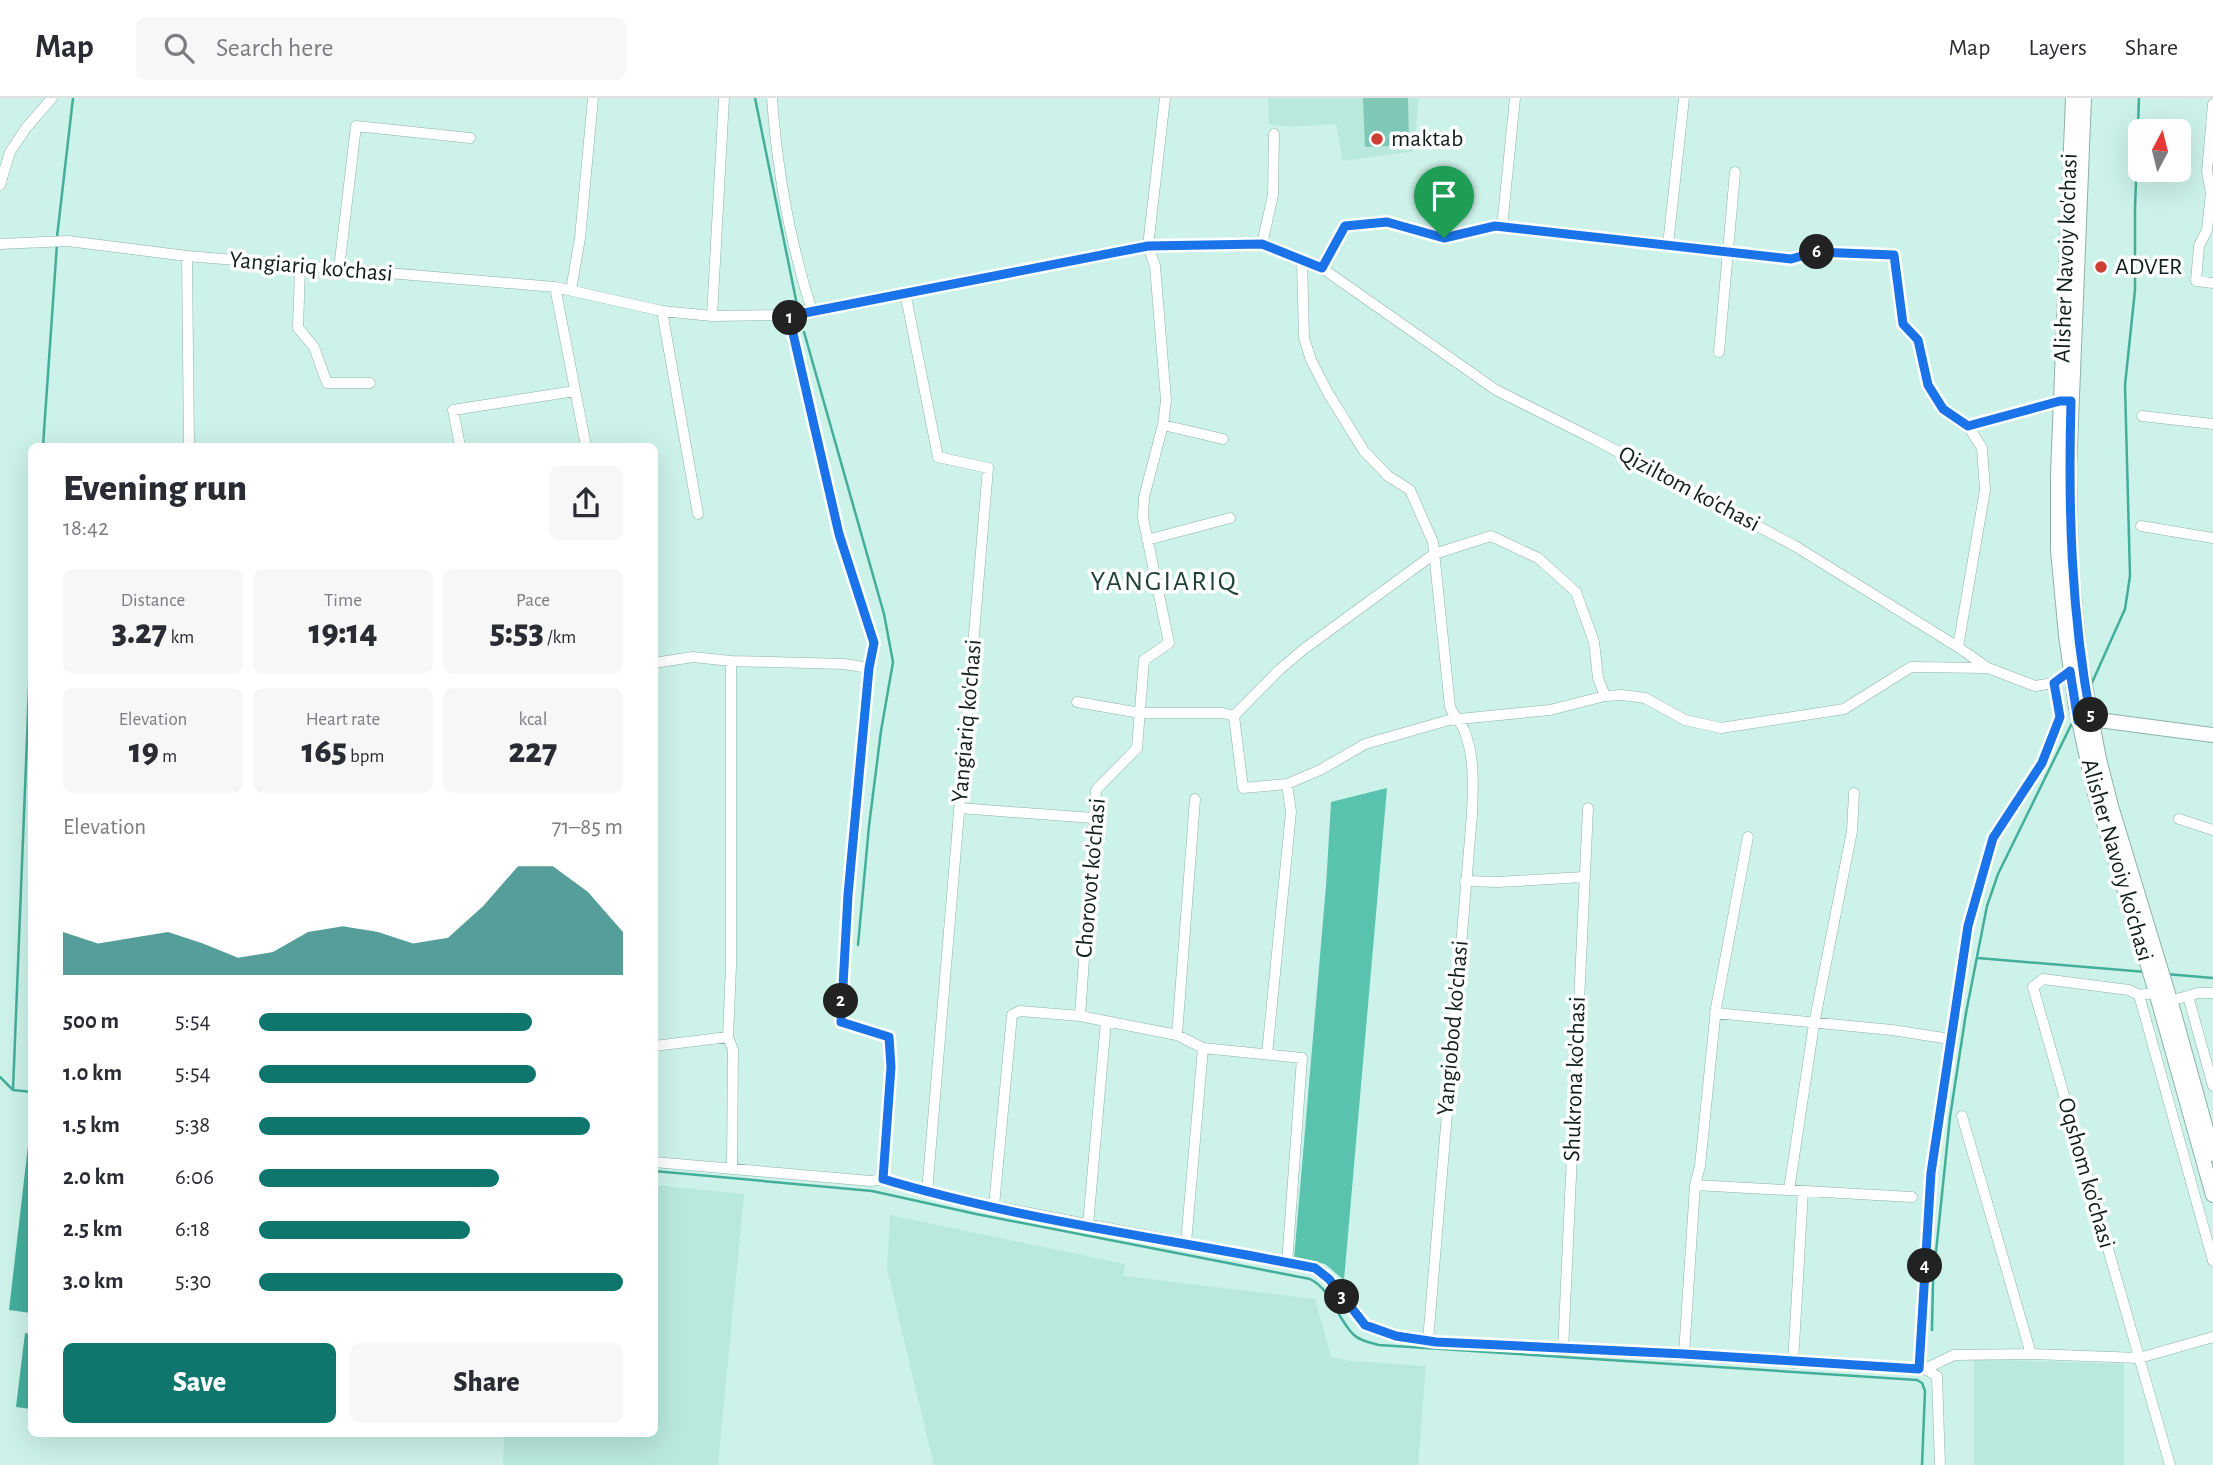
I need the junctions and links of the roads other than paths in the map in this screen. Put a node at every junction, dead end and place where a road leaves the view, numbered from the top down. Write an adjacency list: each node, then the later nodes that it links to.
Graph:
1 (52, 98): 15 (street)
2 (593, 98): 31 (street)
3 (724, 98): 35 (street)
4 (772, 98): 34 (street)
5 (1165, 98): 22 (street)
6 (1515, 98): 17 (street)
7 (1684, 98): 21 (street)
8 (2073, 98): 37 (main road, Alisher Navoiy ko'chasi)
9 (2084, 98): 37 (main road, Alisher Navoiy ko'chasi)
10 (2213, 104): 11 (street)
11 (2213, 110): 16 (street)
12 (1275, 134): 20 (street)
13 (470, 138): 28 (street)
14 (1735, 172): 23 (street)
15 (0, 185)
16 (2212, 193): 18 (street)
17 (1502, 227): 21 (street); 27 (street)
18 (2210, 231): 29 (street)
19 (0, 244): 24 (street, Yangiariq ko'chasi)
20 (1262, 244): 22 (street); 25 (street, Qiziltom ko'chasi)
21 (1668, 245): 23 (street)
22 (1148, 246): 32 (street); 44 (street)
23 (1729, 251): 38 (street); 45 (street)
24 (187, 256): 26 (street, Yangiariq ko'chasi); 47 (street)
25 (1302, 260): 27 (street, Qiziltom ko'chasi); 55 (street)
26 (300, 266): 28 (street, Yangiariq ko'chasi); 39 (street)
27 (1322, 268): 56 (street, Qiziltom ko'chasi)
28 (339, 269): 30 (street, Yangiariq ko'chasi)
29 (2213, 283)
30 (555, 287): 31 (street, Yangiariq ko'chasi); 40 (street)
31 (571, 290): 33 (street, Yangiariq ko'chasi)
32 (905, 292): 34 (street); 73 (street, Yangiariq ko'chasi)
33 (662, 311): 35 (street, Yangiariq ko'chasi); 50 (street)
34 (812, 312): 36 (street, Yangiariq ko'chasi)
35 (712, 316): 36 (street, Yangiariq ko'chasi)
36 (789, 316): 59 (street)
37 (2069, 318): 41 (main road, Alisher Navoiy ko'chasi)
38 (1719, 352)
39 (370, 383)
40 (575, 391): 48 (street); 49 (street)
41 (2066, 401): 45 (street); 61 (main road, Alisher Navoiy ko'chasi)
42 (2142, 416): 43 (street)
43 (2213, 424)
44 (1163, 425): 46 (street); 54 (street)
45 (1968, 426): 56 (street)
46 (1223, 439)
47 (189, 443)
48 (459, 443)
49 (585, 443)
50 (698, 513)
51 (1230, 518): 54 (street)
52 (2141, 526): 53 (street)
53 (2213, 538)
54 (1147, 540): 66 (street, Chorovot ko'chasi)
55 (1434, 554): 63 (street); 67 (street); 68 (street)
56 (1958, 647): 60 (street, Qiziltom ko'chasi)
57 (731, 661): 58 (street); 59 (street); 90 (street)
58 (658, 662)
59 (869, 668): 100 (street)
60 (1988, 668): 62 (street, Qiziltom ko'chasi); 63 (street)
61 (2076, 669): 62 (street); 65 (main road, Alisher Navoiy ko'chasi); 65 (main road, Alisher Navoiy ko'chasi)
62 (2054, 683): 91 (street)
63 (1605, 695): 68 (street)
64 (1077, 702): 66 (street)
65 (2084, 707): 69 (main road); 81 (main road, Alisher Navoiy ko'chasi)
66 (1140, 713): 67 (street); 75 (street, Chorovot ko'chasi)
67 (1234, 716): 70 (street)
68 (1455, 720): 70 (street); 80 (street, Yangiobod ko'chasi)
69 (2213, 735)
70 (1287, 784): 94 (street)
71 (1854, 793): 88 (street)
72 (1195, 799): 89 (street)
73 (959, 808): 75 (street); 104 (street, Yangiariq ko'chasi)
74 (1588, 808): 79 (street, Shukrona ko'chasi)
75 (1093, 818): 86 (street, Chorovot ko'chasi)
76 (2179, 819): 77 (street)
77 (2213, 830)
78 (1748, 837): 85 (street)
79 (1584, 877): 80 (street); 114 (street, Shukrona ko'chasi)
80 (1465, 881): 113 (street, Yangiobod ko'chasi)
81 (2163, 993): 83 (street); 84 (street); 97 (main road, Alisher Navoiy ko'chasi); 105 (main road, Alisher Navoiy ko'chasi)
82 (2213, 993): 84 (street)
83 (2139, 995): 110 (street); 117 (street, Oqshom ko'chasi)
84 (2188, 996): 95 (street)
85 (1715, 1013): 88 (street); 101 (street)
86 (1080, 1016): 87 (street); 107 (street)
87 (1106, 1021): 89 (street); 108 (street)
88 (1814, 1024): 91 (street); 102 (street)
89 (1177, 1035): 93 (street)
90 (728, 1037): 92 (street); 99 (street)
91 (1950, 1039): 119 (street)
92 (658, 1046)
93 (1203, 1048): 94 (street); 109 (street)
94 (1267, 1054): 111 (street)
95 (2213, 1086)
96 (1962, 1116): 116 (street)
97 (2213, 1154)
98 (658, 1162): 99 (street)
99 (732, 1169): 100 (street)
100 (883, 1179): 104 (street)
101 (1695, 1185): 102 (street); 115 (street)
102 (1789, 1190): 103 (street)
103 (1803, 1191): 106 (street); 118 (street)
104 (927, 1192): 107 (street)
105 (2213, 1195)
106 (1912, 1197)
107 (994, 1206): 108 (street)
108 (1088, 1225): 109 (street)
109 (1186, 1243): 111 (street)
110 (2213, 1261)
111 (1287, 1263): 113 (street)
112 (2213, 1337): 117 (street)
113 (1428, 1341): 114 (street)
114 (1563, 1350): 115 (street)
115 (1684, 1354): 118 (street)
116 (2031, 1354): 117 (street); 119 (street)
117 (2140, 1358): 121 (street, Oqshom ko'chasi)
118 (1793, 1363): 119 (street)
119 (1922, 1369): 120 (street)
120 (1940, 1465)
121 (2170, 1465)

